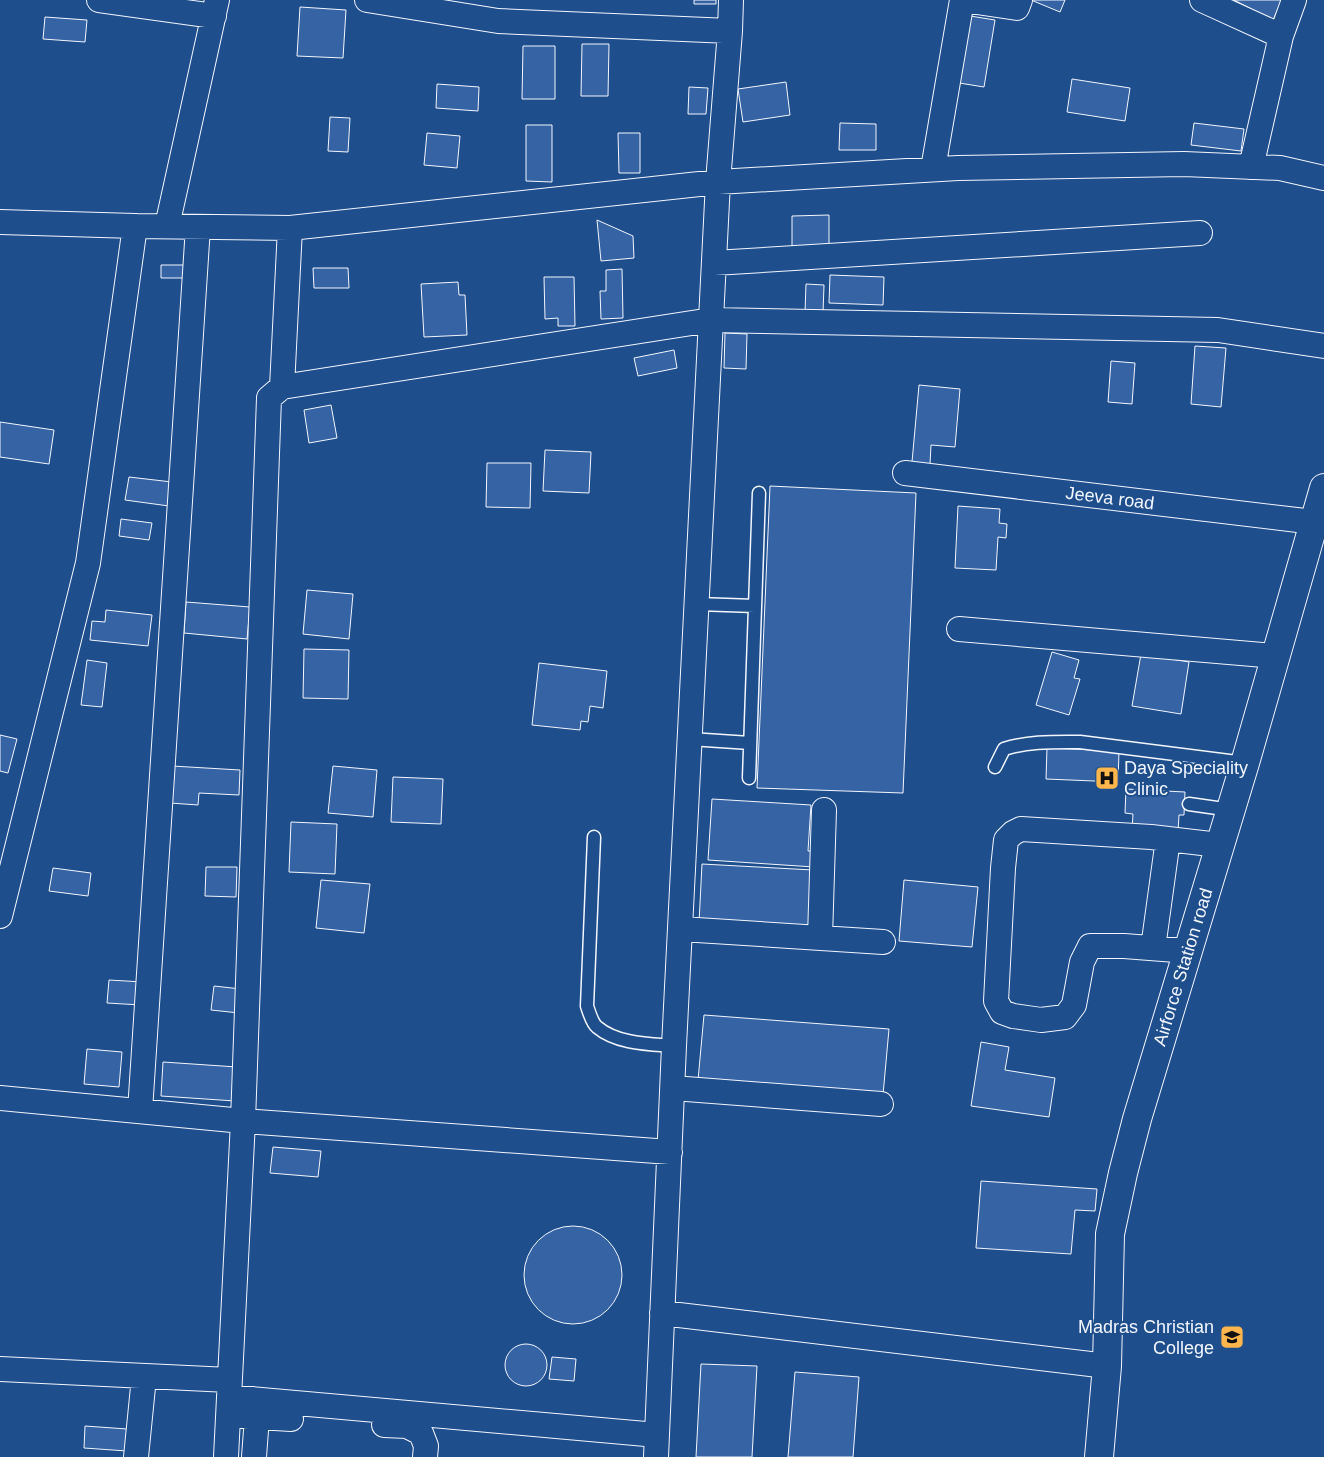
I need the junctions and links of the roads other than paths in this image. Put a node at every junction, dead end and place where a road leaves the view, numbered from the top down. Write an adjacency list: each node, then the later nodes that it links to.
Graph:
1 (99, 0): 8 (street)
2 (367, 0): 9 (street)
3 (731, 0): 9 (street)
4 (962, 0): 5 (street); 12 (street)
5 (1020, 0)
6 (1202, 0): 10 (street)
7 (1294, 0): 10 (street)
8 (216, 8): 17 (street)
9 (730, 30): 14 (street)
10 (1281, 36): 11 (street)
11 (1251, 167): 12 (street); 13 (street)
12 (933, 169): 14 (street)
13 (1324, 178)
14 (718, 182): 19 (street); 21 (street)
15 (0, 222): 16 (street)
16 (135, 226): 17 (street); 44 (street)
17 (167, 226): 18 (street)
18 (198, 226): 19 (street); 54 (street)
19 (290, 228): 24 (street)
20 (1200, 233): 21 (street)
21 (714, 263): 22 (street)
22 (711, 320): 23 (street); 24 (street); 29 (street)
23 (1324, 346)
24 (282, 387): 55 (street)
25 (906, 474): 28 (street, Jeeva road)
26 (1324, 488): 28 (street, Airforce Station road)
27 (759, 493): 30 (lane)
28 (1314, 522): 32 (street, Airforce Station road)
29 (697, 604): 30 (lane); 33 (street)
30 (754, 606): 34 (lane)
31 (959, 629): 32 (street)
32 (1275, 656): 35 (street, Airforce Station road)
33 (690, 739): 34 (lane); 45 (street)
34 (750, 743): 37 (lane)
35 (1245, 763): 36 (lane); 40 (street, Airforce Station road)
36 (995, 767)
37 (749, 778)
38 (1189, 804): 40 (lane)
39 (824, 810): 46 (street)
40 (1231, 810): 43 (street, Airforce Station road)
41 (594, 838): 50 (lane)
42 (1168, 839): 43 (street); 48 (street); 48 (street)
43 (1219, 845): 49 (street, Airforce Station road)
44 (0, 916)
45 (681, 929): 46 (street); 50 (street)
46 (820, 937): 47 (street)
47 (884, 942)
48 (1153, 948): 49 (street)
49 (1189, 951): 58 (street, Airforce Station road)
50 (674, 1046): 51 (street)
51 (673, 1088): 53 (street); 56 (street)
52 (0, 1098): 54 (street)
53 (881, 1104)
54 (140, 1111): 55 (street)
55 (243, 1121): 56 (street); 61 (street)
56 (670, 1152): 57 (street)
57 (662, 1313): 58 (street); 63 (street)
58 (1107, 1366): 68 (street, Airforce Station road)
59 (0, 1370): 60 (street)
60 (144, 1377): 61 (street); 64 (street)
61 (229, 1398): 62 (street); 63 (street); 65 (street)
62 (257, 1417): 66 (street); 67 (street)
63 (656, 1446)
64 (136, 1457)
65 (226, 1457)
66 (254, 1457)
67 (425, 1457)
68 (1099, 1457)

